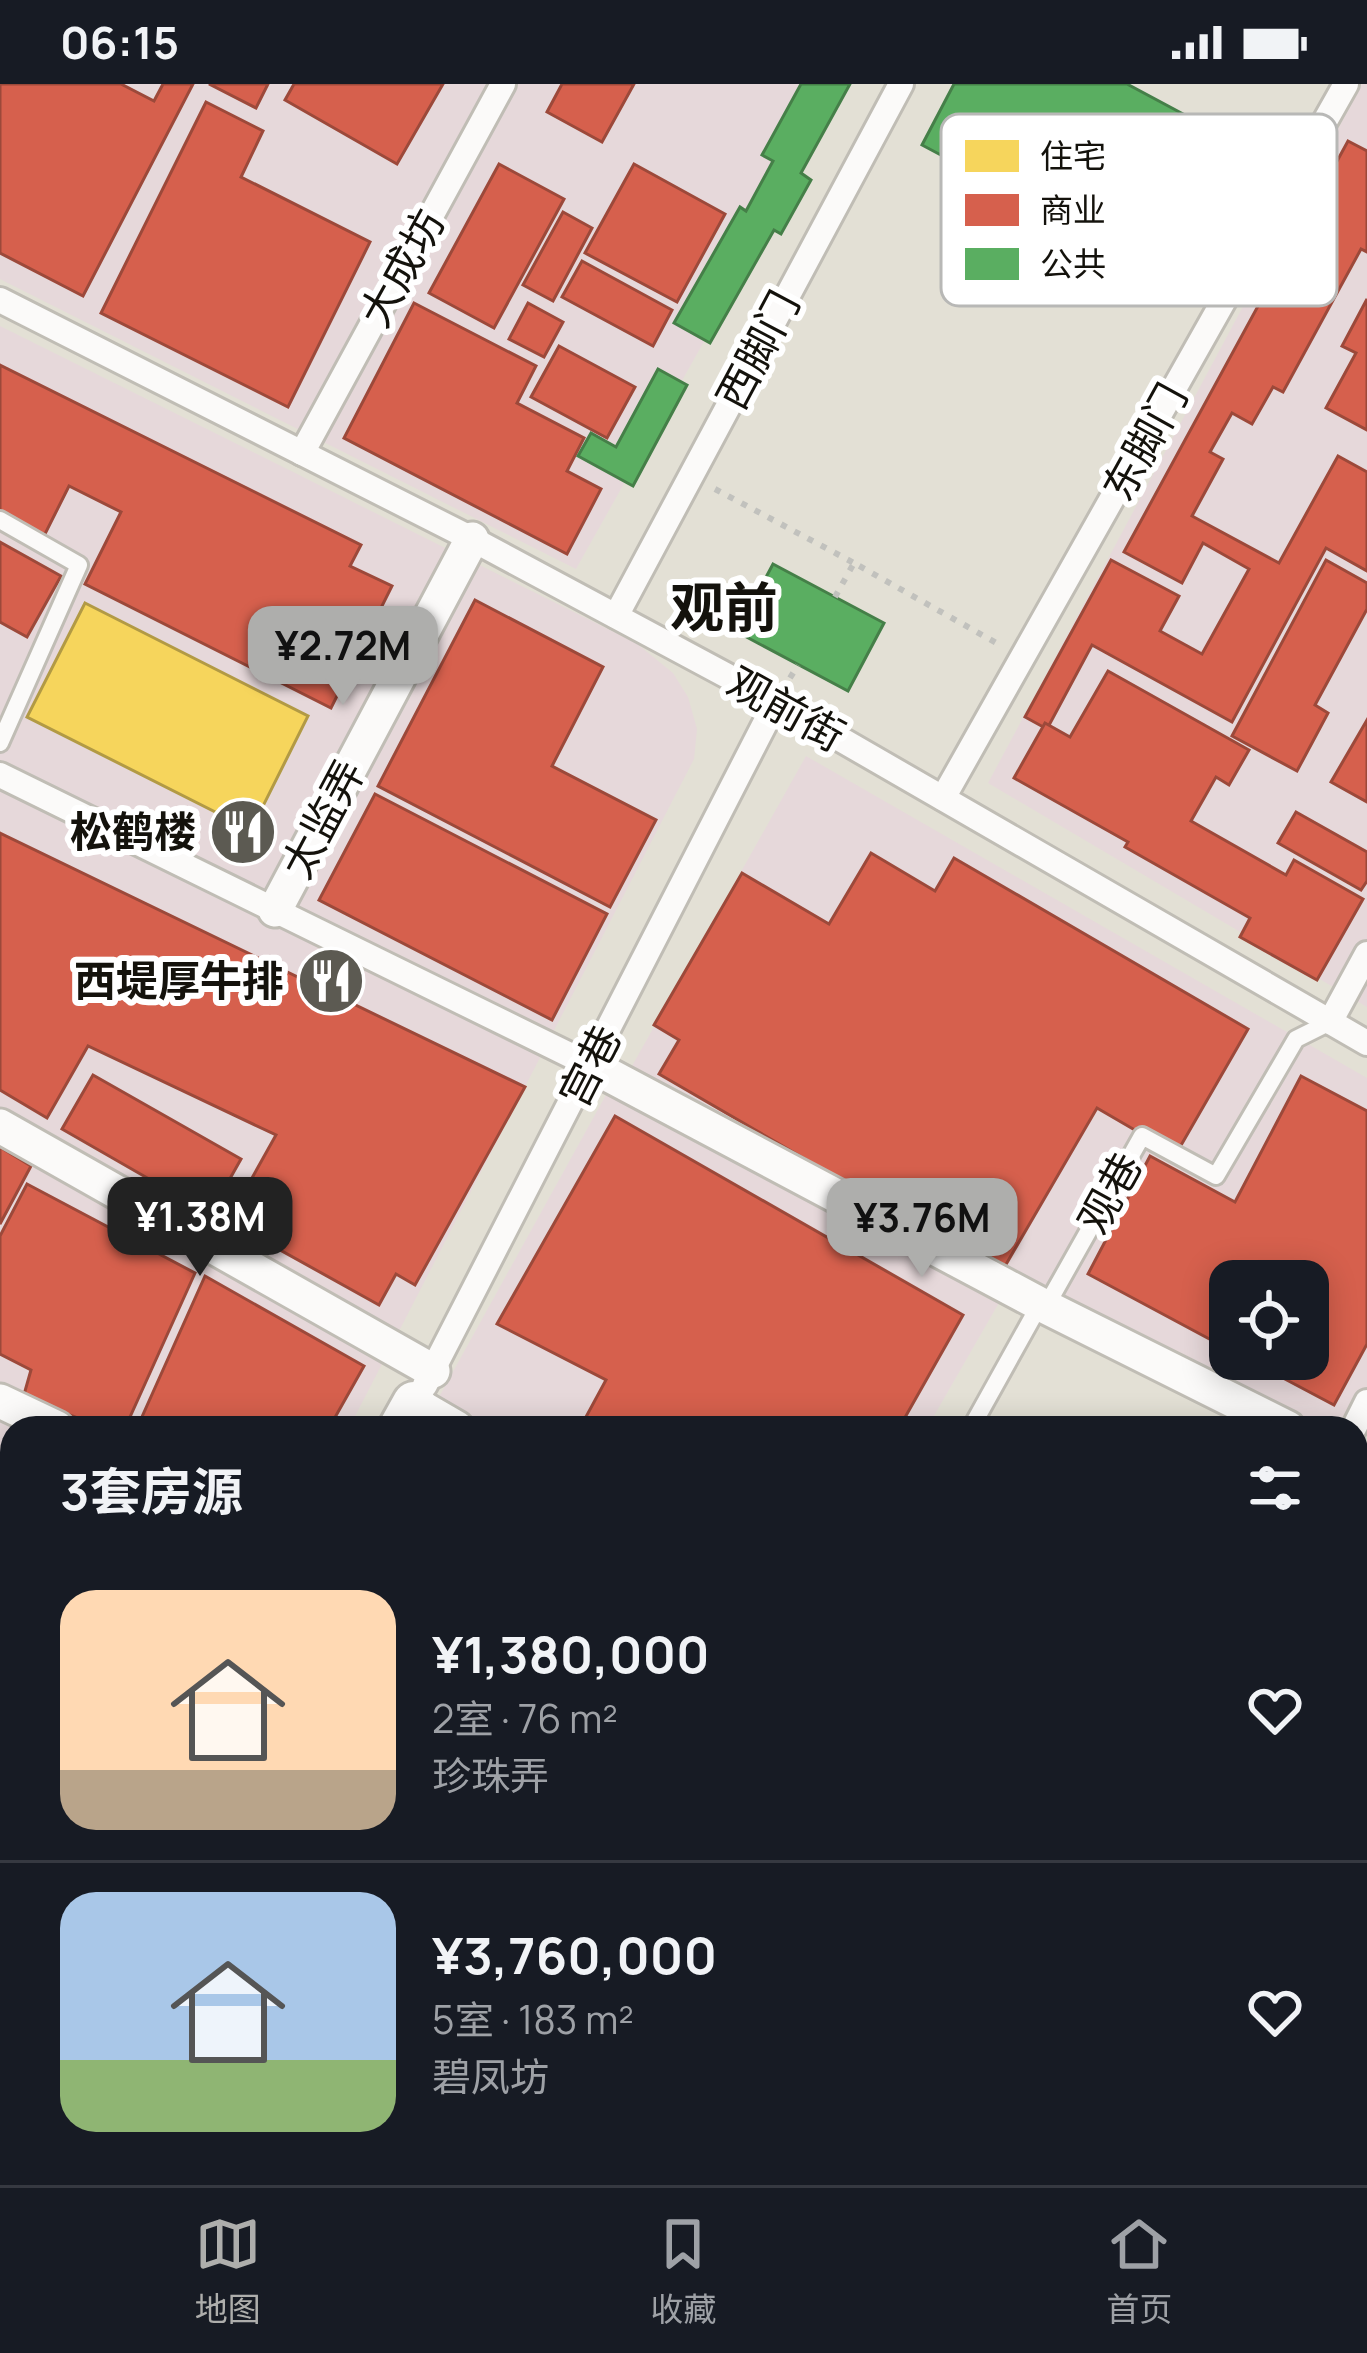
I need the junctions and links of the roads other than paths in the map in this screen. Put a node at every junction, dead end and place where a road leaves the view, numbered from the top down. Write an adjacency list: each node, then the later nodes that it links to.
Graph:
1 (503, 84): 7 (street, 大成坊)
2 (901, 84): 10 (street, 西脚门)
3 (1346, 84): 4 (street, 东脚门)
4 (1329, 114)
5 (0, 300): 7 (street, 观前街)
6 (1221, 306): 14 (street, 东脚门)
7 (302, 453): 9 (street, 观前街)
8 (0, 520): 12 (lane)
9 (472, 538): 10 (street, 观前街); 15 (street, 太监弄)
10 (616, 616): 11 (street, 观前街)
11 (776, 702): 14 (street, 观前街); 19 (street, 宫巷)
12 (0, 742)
13 (0, 776): 15 (street, 太监弄)
14 (943, 799): 17 (street, 观前街)
15 (275, 910): 19 (street, 太监弄)
16 (1367, 954): 17 (street)
17 (1330, 1022): 18 (street, 观前街); 21 (lane, 观巷)
18 (1367, 1043)
19 (590, 1065): 21 (street); 23 (street, 宫巷)
20 (0, 1126): 23 (street)
21 (1040, 1304): 25 (lane, 观巷); 26 (street)
22 (0, 1401): 24 (street)
23 (416, 1401)
24 (32, 1416)
25 (978, 1416)
26 (1264, 1416)

